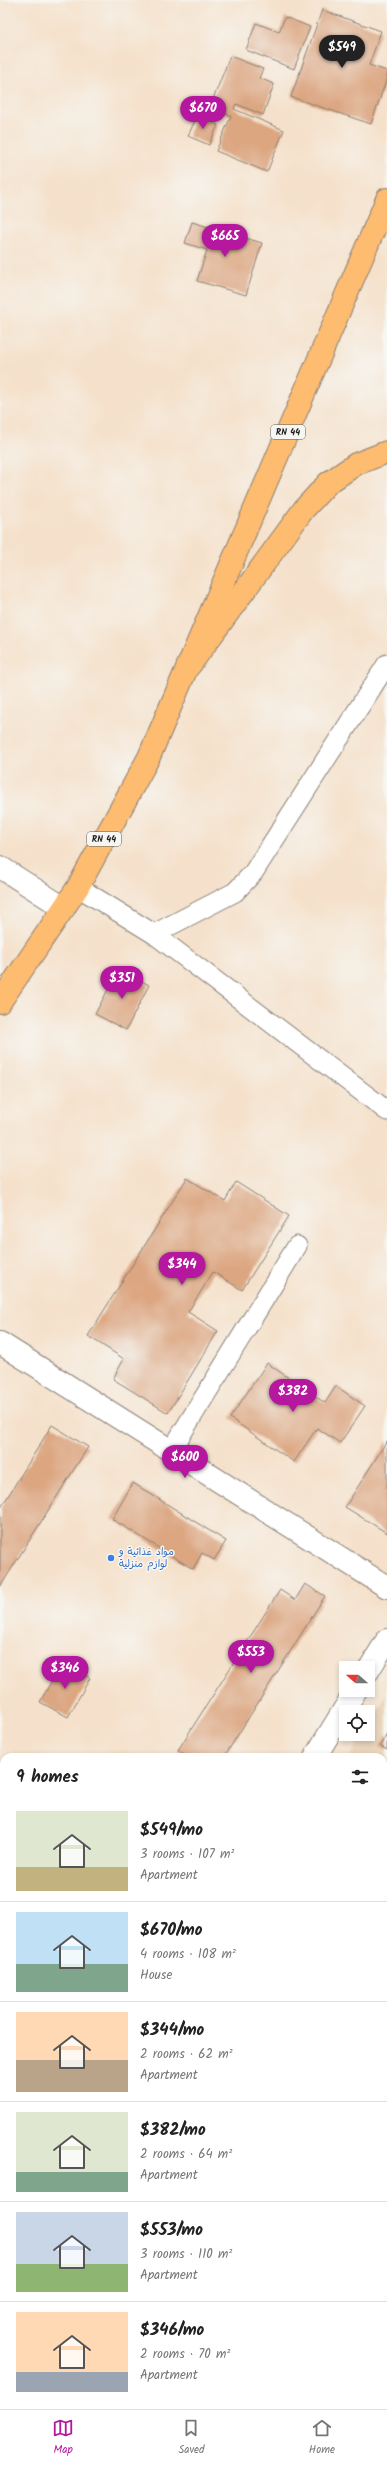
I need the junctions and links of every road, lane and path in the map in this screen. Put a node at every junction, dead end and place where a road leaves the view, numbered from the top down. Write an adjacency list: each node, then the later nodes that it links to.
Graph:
1 (387, 199): 4 (main road, RN 44)
2 (387, 452): 4 (main road)
3 (387, 664): 8 (lane)
4 (190, 665): 6 (main road, RN 44)
5 (0, 866): 7 (street)
6 (78, 886): 7 (main road, RN 44); 8 (lane)
7 (64, 908): 9 (main road, RN 44)
8 (154, 934): 10 (lane)
9 (0, 1002)
10 (387, 1111)
11 (297, 1246): 13 (lane)
12 (0, 1343): 13 (street)
13 (171, 1451): 14 (street)
14 (387, 1587)
15 (387, 1640): 16 (street)
16 (374, 1661)
17 (352, 1697): 18 (street)
18 (317, 1753)

